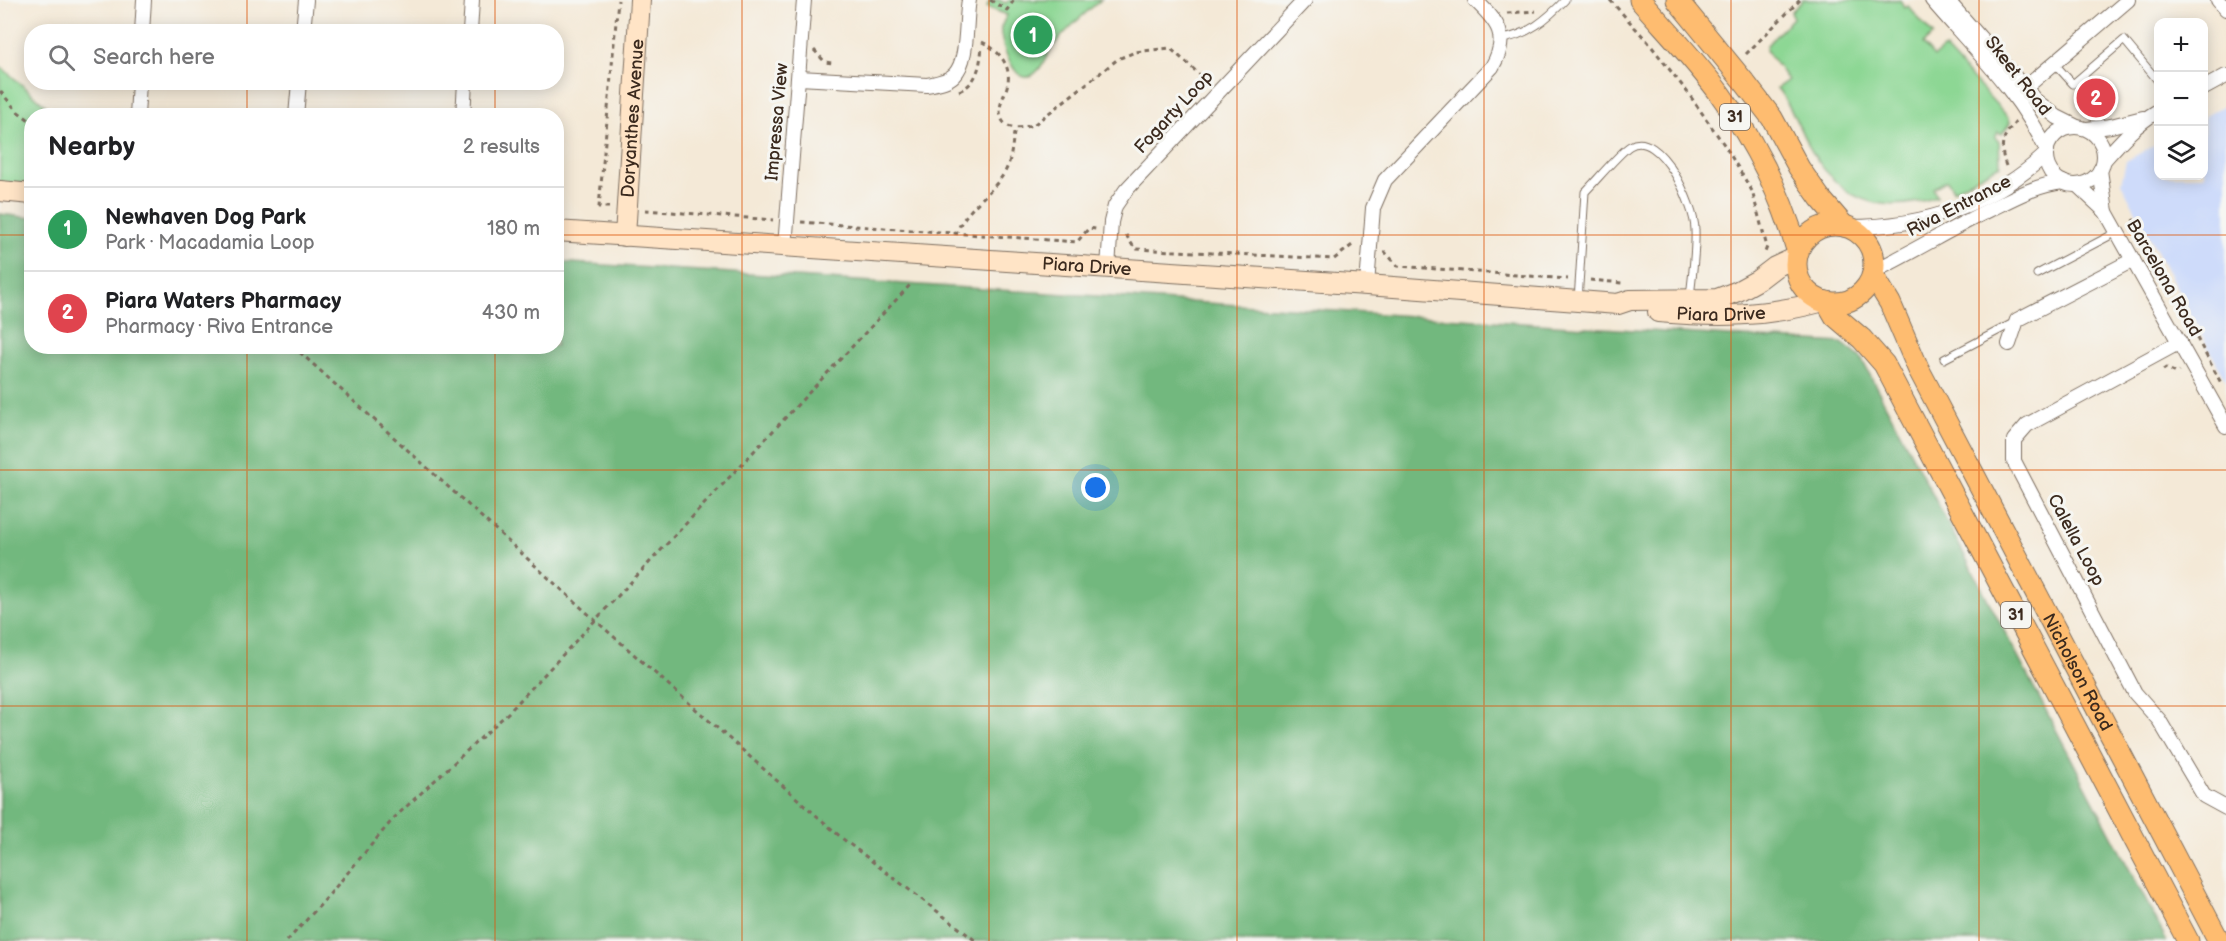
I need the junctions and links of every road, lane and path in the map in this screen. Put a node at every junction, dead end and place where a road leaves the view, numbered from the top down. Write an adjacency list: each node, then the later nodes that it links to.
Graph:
1 (144, 0): 23 (street)
2 (306, 0): 24 (street)
3 (472, 0): 25 (street)
4 (640, 0): 66 (street, Doryanthes Avenue)
5 (804, 0): 34 (street, Impressa View)
6 (969, 0): 34 (street)
7 (990, 0): 8 (path)
8 (1014, 0)
9 (1305, 0): 41 (street, Fogarty Loop)
10 (1474, 0): 26 (street)
11 (1565, 0): 20 (lane)
12 (1610, 0): 71 (path)
13 (1640, 0): 70 (main road, 31)
14 (1677, 0): 60 (main road, 31)
15 (1800, 0): 29 (path)
16 (1932, 0): 50 (street, Skeet Road)
17 (1947, 0): 36 (street, Skeet Road)
18 (2128, 0): 30 (street)
19 (2218, 0): 21 (street)
20 (1556, 9): 22 (path); 26 (lane)
21 (2226, 9)
22 (1503, 13)
23 (142, 24)
24 (304, 24)
25 (470, 24)
26 (1502, 39): 69 (street)
27 (982, 42): 49 (path)
28 (814, 49): 31 (path)
29 (1746, 54)
30 (2054, 63): 32 (lane); 36 (street)
31 (832, 69)
32 (2154, 76)
33 (2226, 76): 35 (street)
34 (799, 78): 68 (street, Impressa View)
35 (2208, 86)
36 (2024, 89): 48 (street, Skeet Road)
37 (139, 90): 42 (street)
38 (298, 90): 43 (street)
39 (465, 90): 44 (street)
40 (0, 91): 46 (path)
41 (1219, 91): 49 (path); 73 (street, Fogarty Loop)
42 (137, 108)
43 (297, 108)
44 (463, 108)
45 (2153, 114): 48 (street); 51 (street)
46 (24, 116)
47 (2017, 121): 52 (path)
48 (2082, 128): 50 (street); 51 (street)
49 (1015, 129): 65 (path)
50 (2046, 152): 53 (street); 60 (street, Riva Entrance)
51 (2102, 165): 53 (street); 57 (street, Barcelona Road)
52 (2006, 166)
53 (2070, 184): 57 (street, Barcelona Road); 74 (street, Riva Entrance)
54 (0, 191): 55 (street)
55 (24, 193)
56 (803, 212): 59 (path)
57 (2106, 212): 63 (street, Barcelona Road)
58 (2133, 219): 88 (path)
59 (802, 222)
60 (1847, 227): 70 (main road); 74 (main road, 31)
61 (1122, 229): 67 (path)
62 (564, 232): 66 (street, Piara Drive)
63 (2118, 232): 72 (street, Barcelona Road); 75 (lane)
64 (1357, 234): 67 (path)
65 (956, 235)
66 (625, 236): 68 (street, Piara Drive)
67 (1353, 245): 69 (path)
68 (785, 247): 73 (street, Piara Drive)
69 (1370, 248): 76 (path); 79 (street)
70 (1797, 255): 81 (street, Piara Drive); 82 (main road, 31)
71 (1762, 259)
72 (2133, 260): 84 (street); 85 (street, Barcelona Road)
73 (1108, 268): 79 (street, Piara Drive)
74 (1873, 273): 82 (main road); 99 (main road, Nicholson Road / 31)
75 (2037, 274)
76 (1579, 279): 77 (path); 80 (lane); 81 (lane)
77 (1624, 283)
78 (911, 284): 94 (path)
79 (1366, 285): 80 (street, Piara Drive)
80 (1577, 301): 83 (street, Piara Drive)
81 (1689, 301): 83 (street, Piara Drive)
82 (1825, 302): 83 (street, Piara Drive); 98 (main road, Nicholson Road / 31)
83 (1618, 304)
84 (2017, 321): 86 (street); 89 (lane)
85 (2180, 342): 90 (street, Barcelona Road); 95 (street, Calella Loop)
86 (2009, 344)
87 (302, 354): 94 (path)
88 (2207, 356): 90 (path); 92 (path)
89 (1944, 359)
90 (2192, 364): 91 (path); 93 (street, Barcelona Road)
91 (2156, 374)
92 (2221, 383)
93 (2226, 426)
94 (595, 620): 96 (path); 97 (path)
95 (2226, 808)
96 (287, 941)
97 (976, 941)
98 (2188, 941)
99 (2219, 941)

